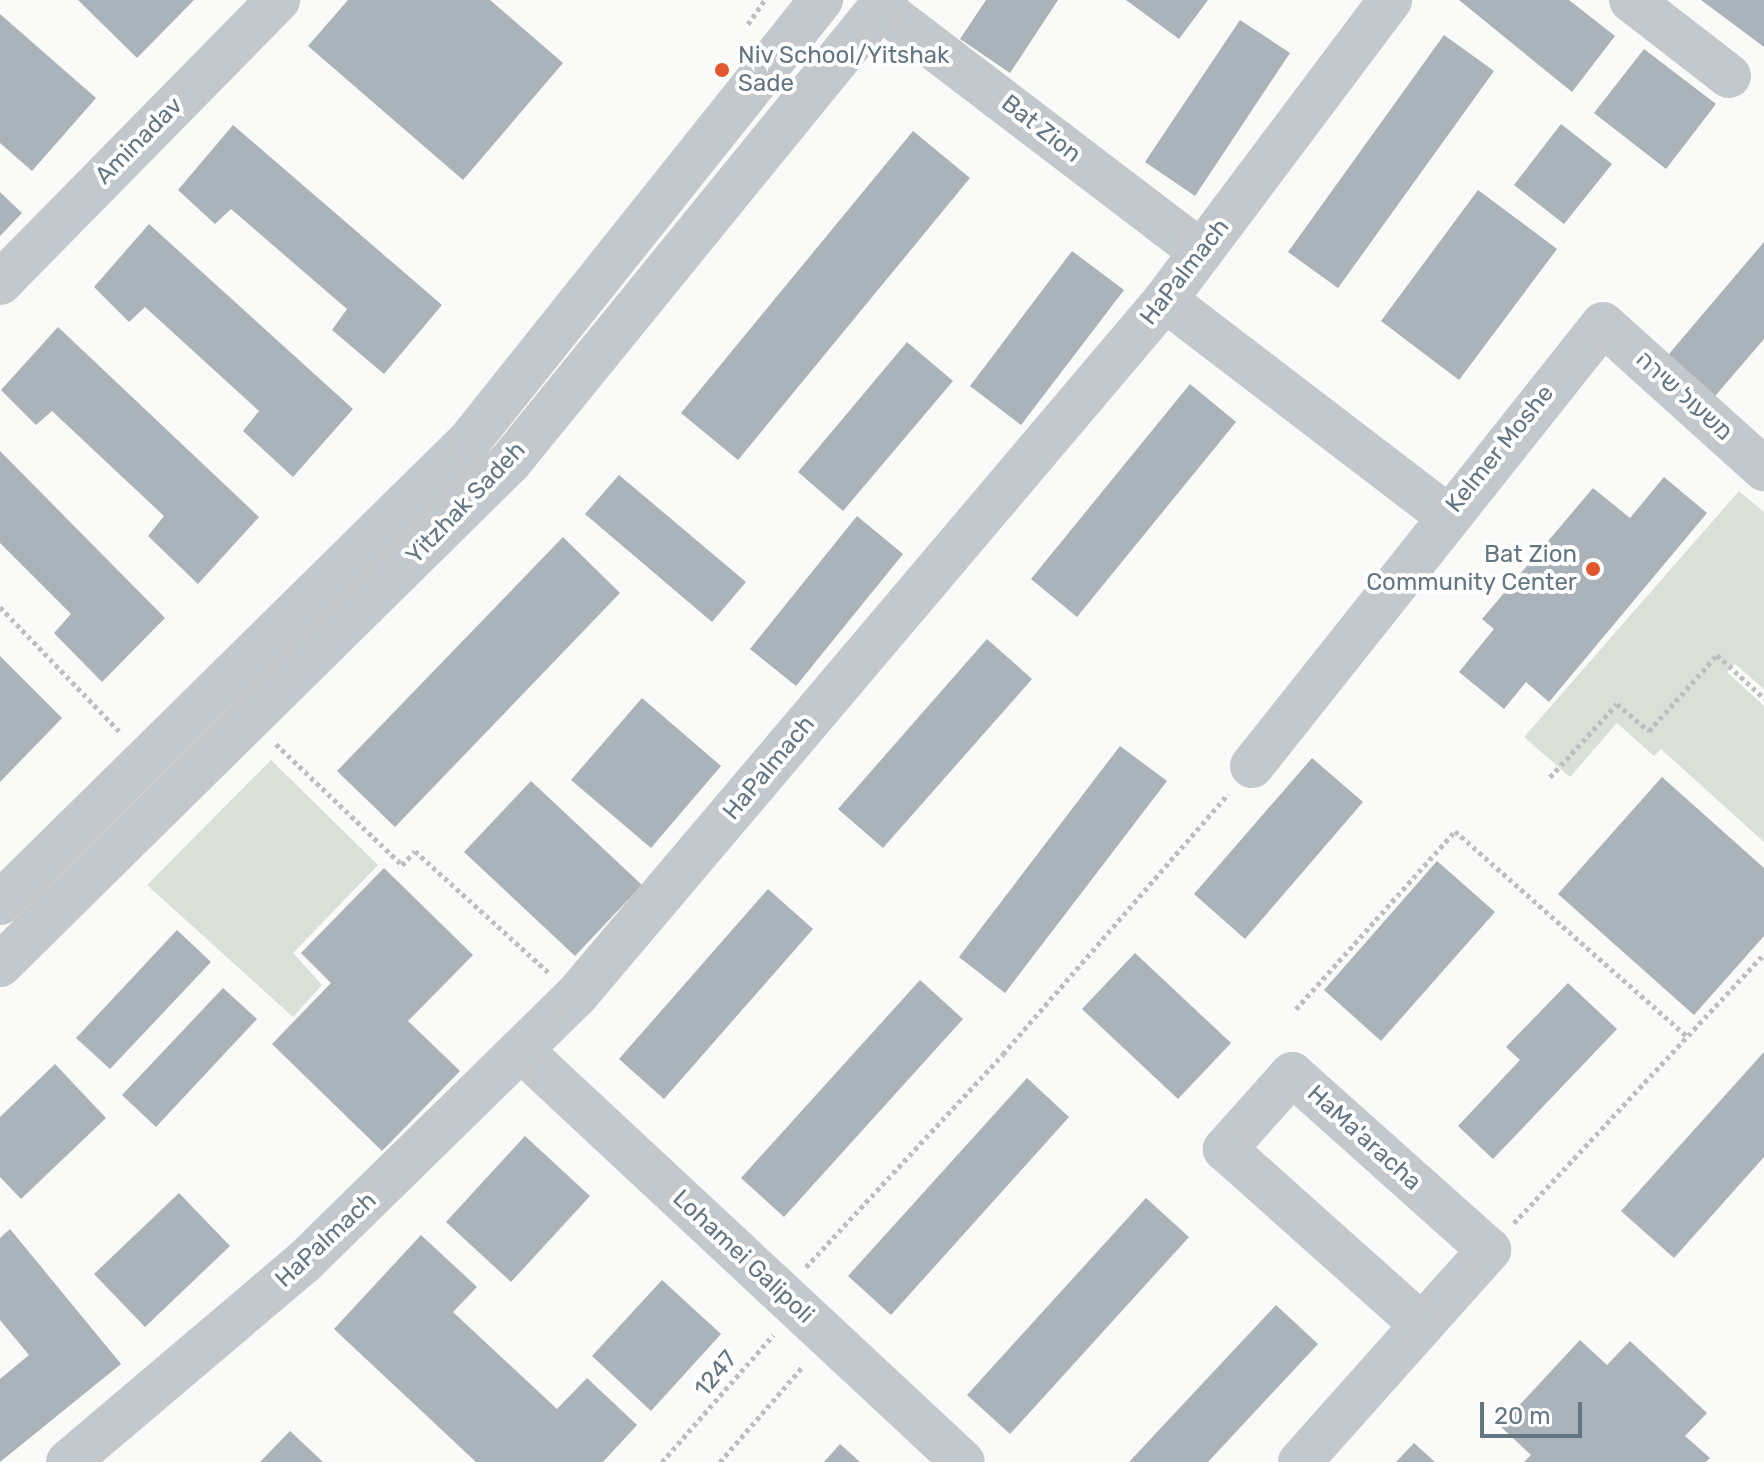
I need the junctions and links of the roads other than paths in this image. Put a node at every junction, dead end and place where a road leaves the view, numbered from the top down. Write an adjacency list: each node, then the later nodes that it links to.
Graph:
1 (278, 0): 8 (street, Aminadav)
2 (821, 0): 14 (street, Yitzhak Sadeh)
3 (1390, 0): 7 (street, HaPalmach)
4 (1631, 0): 6 (street)
5 (883, 4): 7 (street, Bat Zion); 15 (street, Yitzhak Sadeh)
6 (1729, 76)
7 (1201, 252): 9 (street, HaPalmach)
8 (0, 283)
9 (1165, 300): 12 (street); 16 (street, HaPalmach)
10 (1603, 324): 11 (street, משעול שירה); 12 (street, Kelmer Moshe)
11 (1764, 469)
12 (1446, 515): 13 (street, Kelmer Moshe)
13 (1252, 766)
14 (0, 903)
15 (0, 965)
16 (523, 1052): 18 (street, HaPalmach); 19 (street, Lohamei Galipoli)
17 (1422, 1325): 17 (street, HaMa'aracha); 20 (street)
18 (68, 1462)
19 (963, 1462)
20 (1300, 1462)

